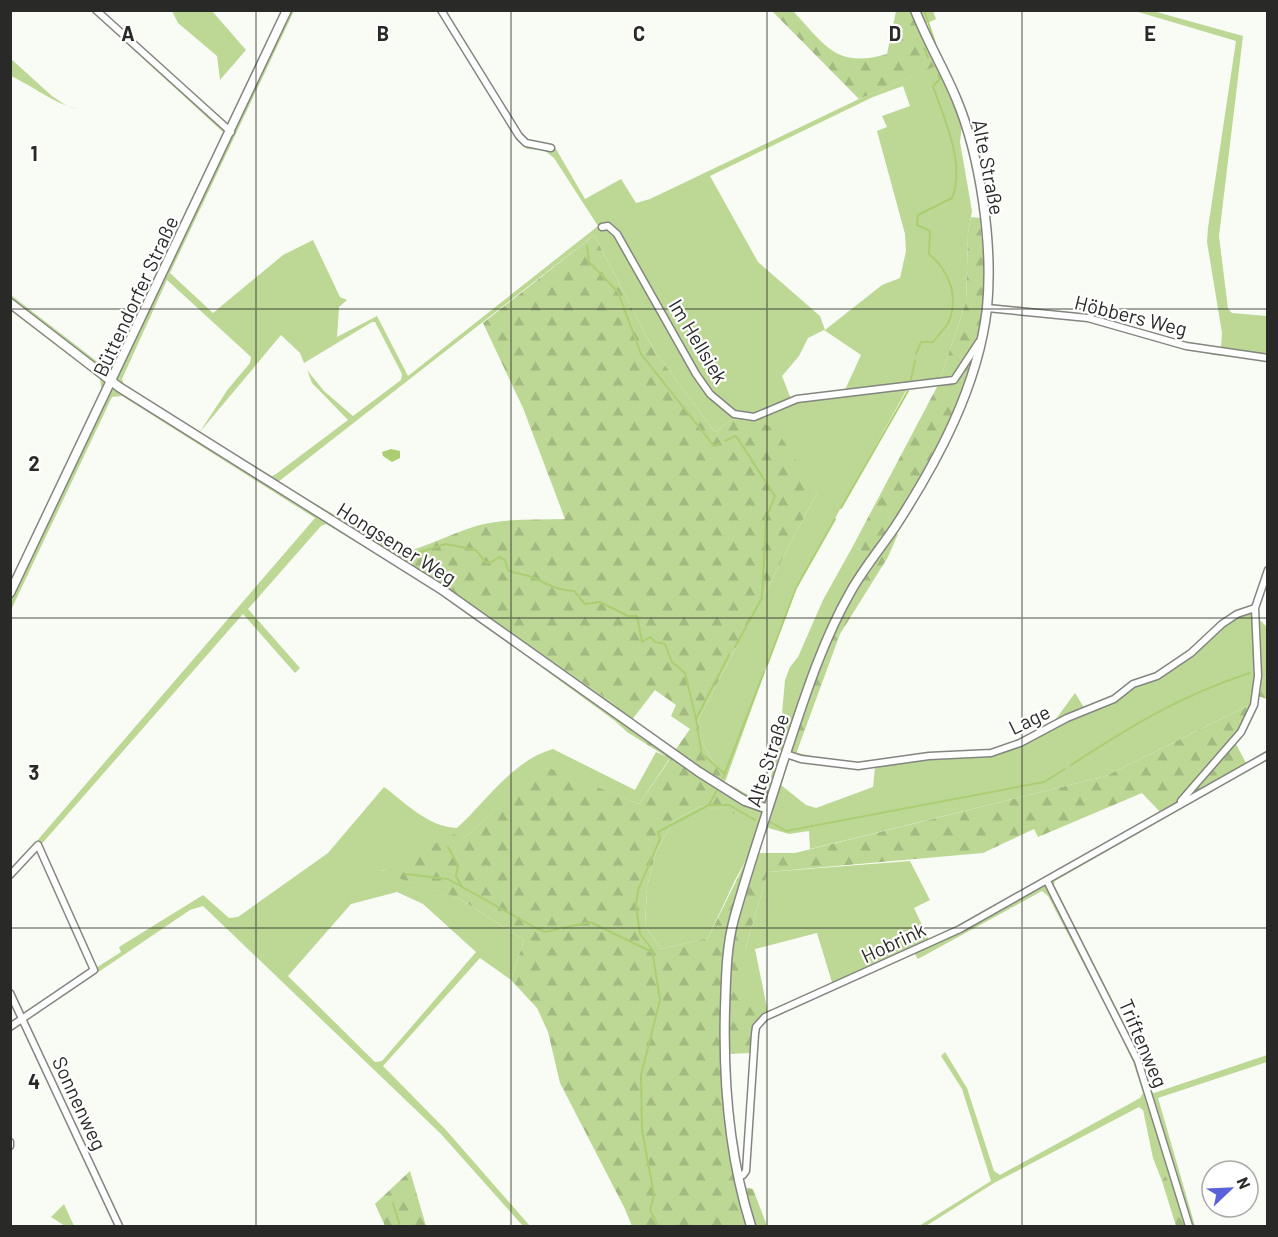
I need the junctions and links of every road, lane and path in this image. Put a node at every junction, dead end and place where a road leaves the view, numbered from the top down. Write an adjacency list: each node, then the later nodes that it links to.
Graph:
1 (96, 10): 5 (street)
2 (287, 10): 5 (street, Büttendorfer Straße)
3 (441, 10): 6 (street)
4 (915, 10): 9 (street, Alte Straße)
5 (231, 132): 12 (street, Büttendorfer Straße)
6 (551, 148)
7 (602, 227): 13 (street, Im Hellsiek)
8 (10, 303): 12 (street, Hongsener Weg)
9 (987, 308): 10 (street, Alte Straße); 11 (street, Höbbers Weg)
10 (981, 339): 13 (street, Alte Straße); 17 (street, Alte Straße)
11 (1268, 358)
12 (113, 383): 15 (street, Büttendorfer Straße); 20 (street, Hongsener Weg)
13 (836, 395)
14 (1268, 570): 16 (street)
15 (10, 593)
16 (1255, 608): 17 (street, Lage); 19 (street)
17 (786, 754): 20 (street, Alte Straße)
18 (1268, 755): 19 (street, Hobrink)
19 (1176, 806): 22 (street, Hobrink)
20 (768, 810): 26 (street, Alte Straße)
21 (10, 875): 24 (street)
22 (1047, 881): 26 (street, Hobrink); 29 (street, Triftenweg)
23 (10, 993): 24 (street, Sonnenweg)
24 (22, 1017): 25 (street); 27 (street, Sonnenweg)
25 (10, 1027)
26 (739, 1176): 28 (street, Alte Straße)
27 (118, 1227)
28 (751, 1227)
29 (1189, 1227)

